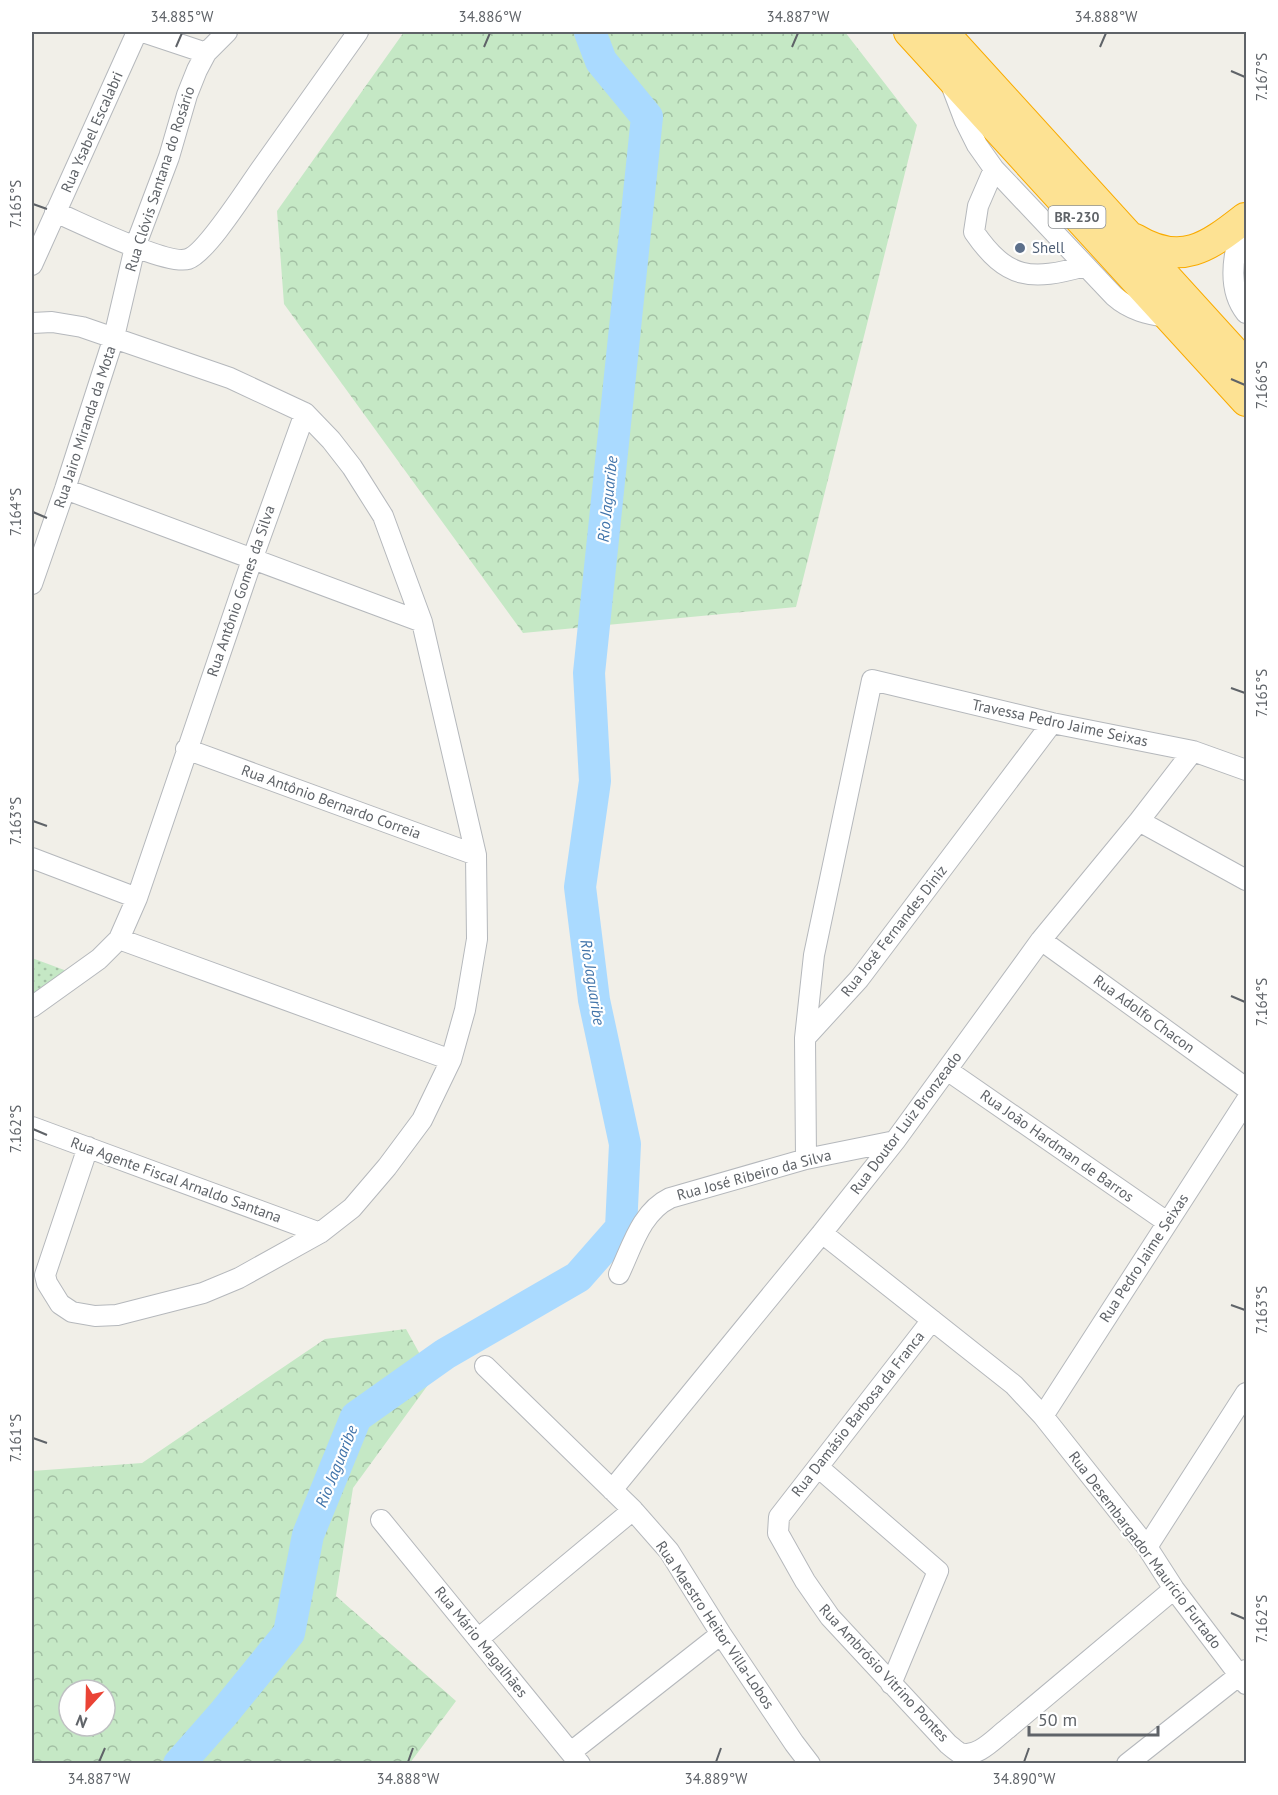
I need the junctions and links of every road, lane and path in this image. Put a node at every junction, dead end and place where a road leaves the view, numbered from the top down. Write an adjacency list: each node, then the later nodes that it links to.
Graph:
1 (137, 32): 10 (street, Rua Ysabel Escalabri)
2 (143, 32): 7 (street)
3 (227, 32): 7 (street, Rua Clóvis Santana do Rosário)
4 (358, 32): 13 (street)
5 (909, 32): 8 (highway, BR-230)
6 (942, 32): 12 (highway, BR-230)
7 (206, 53): 13 (street, Rua Clóvis Santana do Rosário)
8 (948, 76): 9 (street); 17 (highway, BR-230)
9 (994, 169): 15 (street); 15 (street)
10 (56, 212): 13 (street); 14 (street, Rua Ysabel Escalabri)
11 (1246, 217): 12 (highway); 16 (street)
12 (1126, 234): 20 (highway, BR-230)
13 (135, 247): 19 (street, Rua Clóvis Santana do Rosário)
14 (32, 265)
15 (1085, 266): 17 (street)
16 (1246, 313)
17 (1170, 318): 21 (highway, BR-230)
18 (32, 323): 19 (street)
19 (114, 337): 22 (street); 23 (street, Rua Jairo Miranda da Mota)
20 (1246, 365)
21 (1246, 401)
22 (305, 413): 24 (street, Rua Antônio Gomes da Silva); 26 (street)
23 (65, 489): 24 (street); 25 (street, Rua Jairo Miranda da Mota)
24 (252, 560): 26 (street); 28 (street, Rua Antônio Gomes da Silva)
25 (32, 584)
26 (422, 622): 32 (street)
27 (1052, 723): 29 (street, Travessa Pedro Jaime Seixas); 39 (street, Rua José Fernandes Diniz); 39 (street, Travessa Pedro Jaime Seixas)
28 (186, 749): 32 (street, Rua Antônio Bernardo Correia); 35 (street, Rua Antônio Gomes da Silva)
29 (1193, 751): 30 (street, Travessa Pedro Jaime Seixas); 31 (street, Rua Doutor Luiz Bronzeado)
30 (1246, 770)
31 (1139, 821): 34 (street); 37 (street, Rua Doutor Luiz Bronzeado)
32 (476, 855): 40 (street)
33 (32, 858): 35 (street)
34 (1246, 880)
35 (137, 898): 36 (street, Rua Antônio Gomes da Silva)
36 (119, 939): 38 (street, Rua Antônio Gomes da Silva); 40 (street)
37 (1041, 940): 41 (street, Rua Doutor Luiz Bronzeado); 42 (street, Rua Adolfo Chacon)
38 (32, 1007)
39 (805, 1038): 47 (street)
40 (451, 1060): 49 (street)
41 (947, 1070): 45 (street, Rua Doutor Luiz Bronzeado); 48 (street, Rua João Hardman de Barros)
42 (1246, 1088)
43 (1246, 1101): 48 (street, Rua Pedro Jaime Seixas)
44 (32, 1127): 46 (street, Rua Agente Fiscal Arnaldo Santana)
45 (895, 1141): 47 (street, Rua José Ribeiro da Silva); 50 (street, Rua Doutor Luiz Bronzeado)
46 (88, 1148): 49 (street, Rua Agente Fiscal Arnaldo Santana); 51 (street)
47 (806, 1159): 52 (street, Rua José Ribeiro da Silva)
48 (1167, 1222): 56 (street, Rua Pedro Jaime Seixas)
49 (320, 1233): 51 (street)
50 (822, 1233): 53 (street, Rua Desembargador Maurício Furtado); 58 (street, Rua Doutor Luiz Bronzeado)
51 (38, 1273)
52 (619, 1274)
53 (932, 1320): 56 (street, Rua Desembargador Maurício Furtado); 57 (street, Rua Damásio Barbosa da Franca)
54 (485, 1366): 58 (street, Rua Maestro Heitor Villa-Lobos)
55 (1246, 1393): 62 (street)
56 (1043, 1416): 62 (street, Rua Desembargador Maurício Furtado)
57 (818, 1467): 59 (street, Rua Damásio Barbosa da Franca); 67 (street)
58 (612, 1491): 60 (street, Rua Maestro Heitor Villa-Lobos)
59 (784, 1509): 67 (street, Rua Ambrósio Vitrino Pontes)
60 (633, 1510): 64 (street, Rua Maestro Heitor Villa-Lobos); 65 (street)
61 (381, 1520): 65 (street, Rua Mário Magalhães)
62 (1147, 1547): 63 (street, Rua Desembargador Maurício Furtado)
63 (1174, 1589): 66 (street, Rua Desembargador Maurício Furtado); 67 (street, Rua Ambrósio Vitrino Pontes)
64 (721, 1634): 68 (street); 69 (street, Rua Maestro Heitor Villa-Lobos)
65 (478, 1639): 68 (street, Rua Mário Magalhães)
66 (1244, 1677): 70 (street)
67 (891, 1684)
68 (575, 1758)
69 (810, 1764)
70 (1127, 1764)

